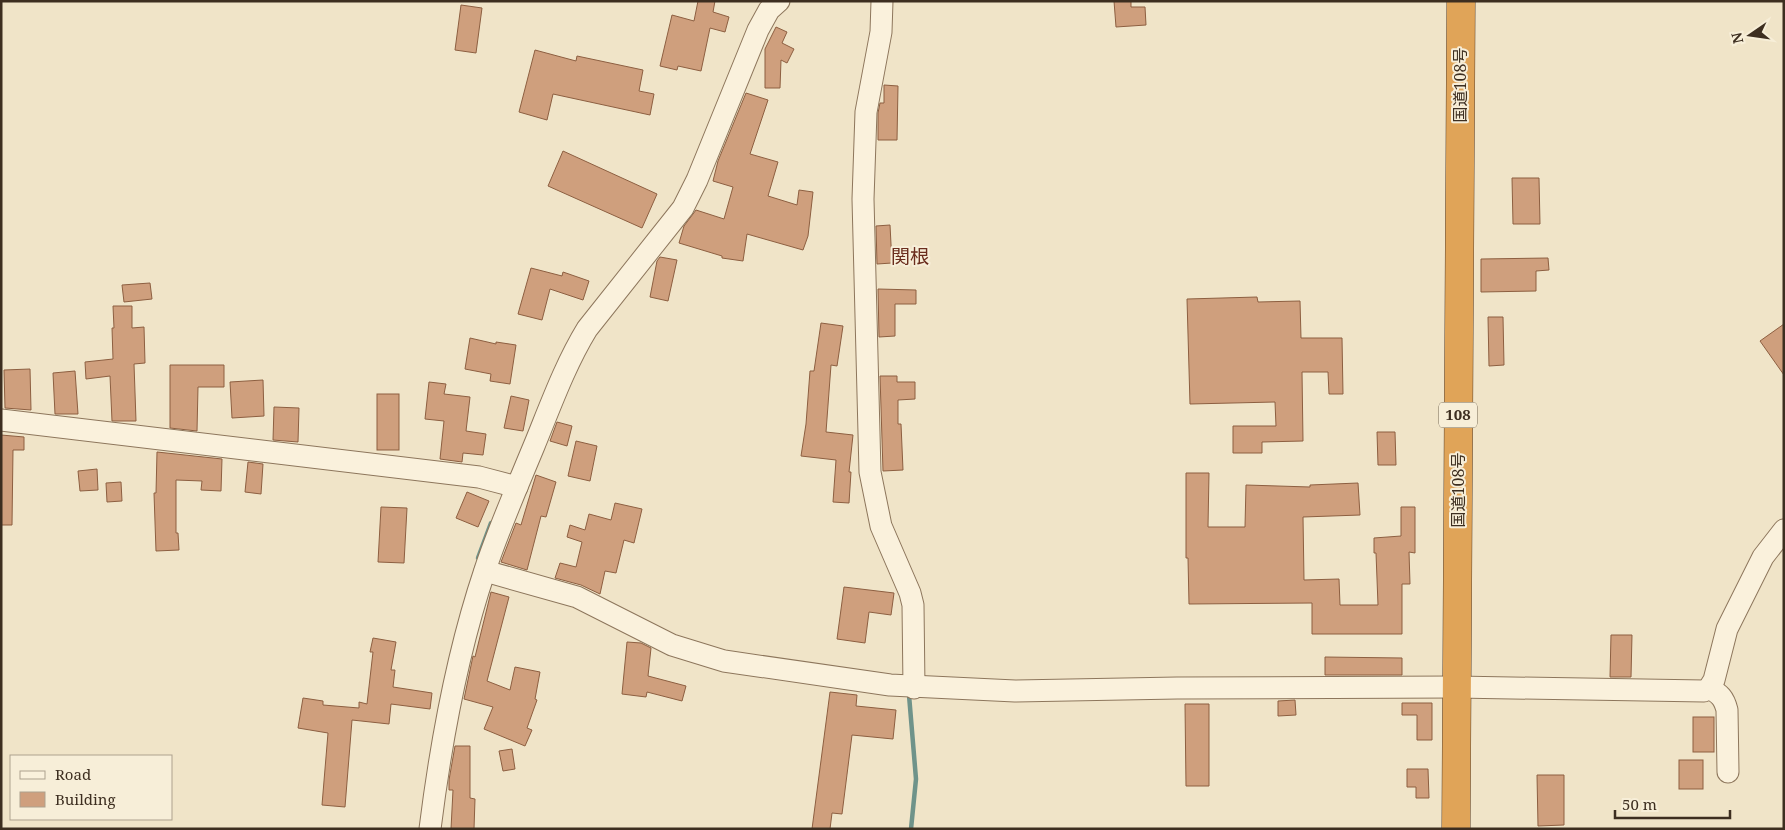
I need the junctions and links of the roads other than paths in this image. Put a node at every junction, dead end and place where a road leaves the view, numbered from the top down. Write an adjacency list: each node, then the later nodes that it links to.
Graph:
1 (882, 1): 9 (street)
2 (1461, 1): 8 (highway, 国道108号 / 108)
3 (777, 2): 5 (street)
4 (1, 420): 5 (street)
5 (517, 487): 7 (street)
6 (1784, 530): 10 (street)
7 (485, 571): 9 (street); 12 (street)
8 (1456, 687): 9 (street); 10 (street); 13 (highway, 国道108号 / 108)
9 (914, 688)
10 (1709, 688): 11 (street)
11 (1728, 772)
12 (430, 829)
13 (1456, 829)

